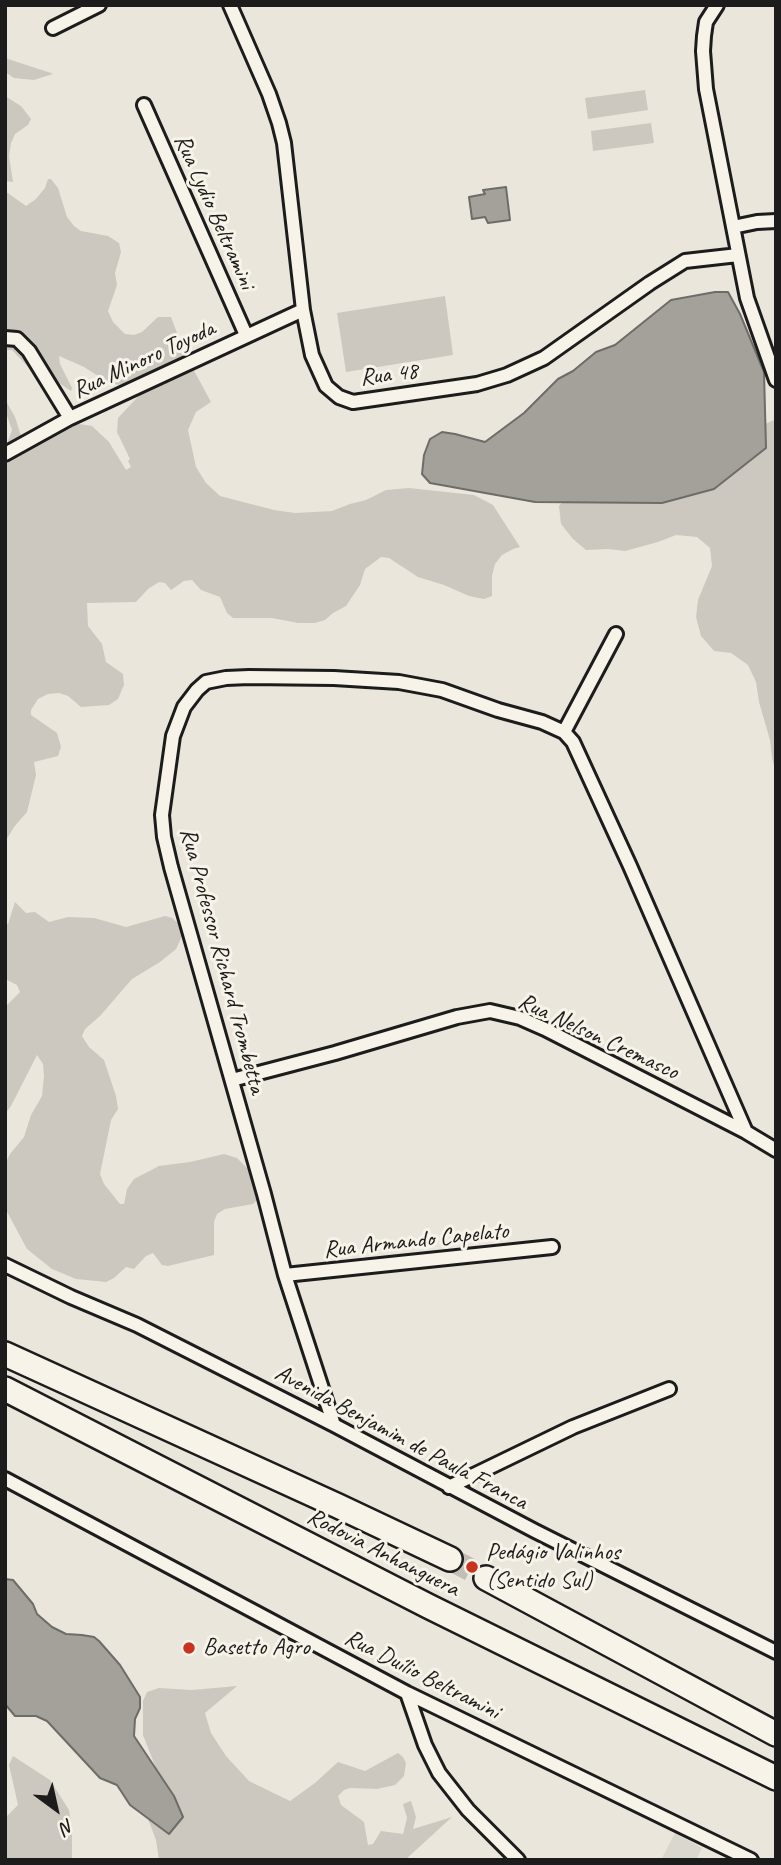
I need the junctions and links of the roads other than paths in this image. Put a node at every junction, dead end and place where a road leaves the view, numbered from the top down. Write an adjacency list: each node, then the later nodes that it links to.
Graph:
1 (99, 5): 4 (street)
2 (230, 5): 9 (street, Rua 48)
3 (717, 5): 7 (street)
4 (53, 28)
5 (144, 105): 10 (street, Rua Lydio Beltramini)
6 (776, 221): 7 (street)
7 (733, 227): 8 (street)
8 (738, 255): 9 (street, Rua 48); 12 (street)
9 (303, 310): 10 (street, Rua Minoro Toyoda)
10 (246, 335): 13 (street, Rua Minoro Toyoda)
11 (5, 338): 13 (street)
12 (776, 380)
13 (71, 418): 14 (street, Rua Minoro Toyoda)
14 (5, 454)
15 (615, 634): 16 (street)
16 (564, 732): 17 (street, Rua Professor Richard Trombetta); 18 (street)
17 (232, 1080): 18 (street, Rua Nelson Cremasco); 22 (street, Rua Professor Richard Trombetta)
18 (746, 1132): 19 (street, Rua Nelson Cremasco)
19 (776, 1150)
20 (552, 1247): 22 (street, Rua Armando Capelato)
21 (5, 1265): 26 (street, Avenida Benjamim de Paula Franca)
22 (285, 1275): 26 (street, Rua Professor Richard Trombetta)
23 (5, 1354): 29 (highway, Rodovia Anhanguera)
24 (5, 1389): 34 (highway, Rodovia Anhanguera)
25 (669, 1389): 28 (street)
26 (334, 1425): 28 (street, Avenida Benjamim de Paula Franca)
27 (5, 1479): 32 (street, Rua Duílio Beltramini)
28 (449, 1487): 31 (street, Avenida Benjamim de Paula Franca)
29 (450, 1559)
30 (486, 1578): 33 (highway, Rodovia Anhanguera)
31 (776, 1652)
32 (407, 1693): 35 (street); 36 (street, Rua Duílio Beltramini)
33 (776, 1734)
34 (776, 1778)
35 (518, 1860)
36 (751, 1860)

